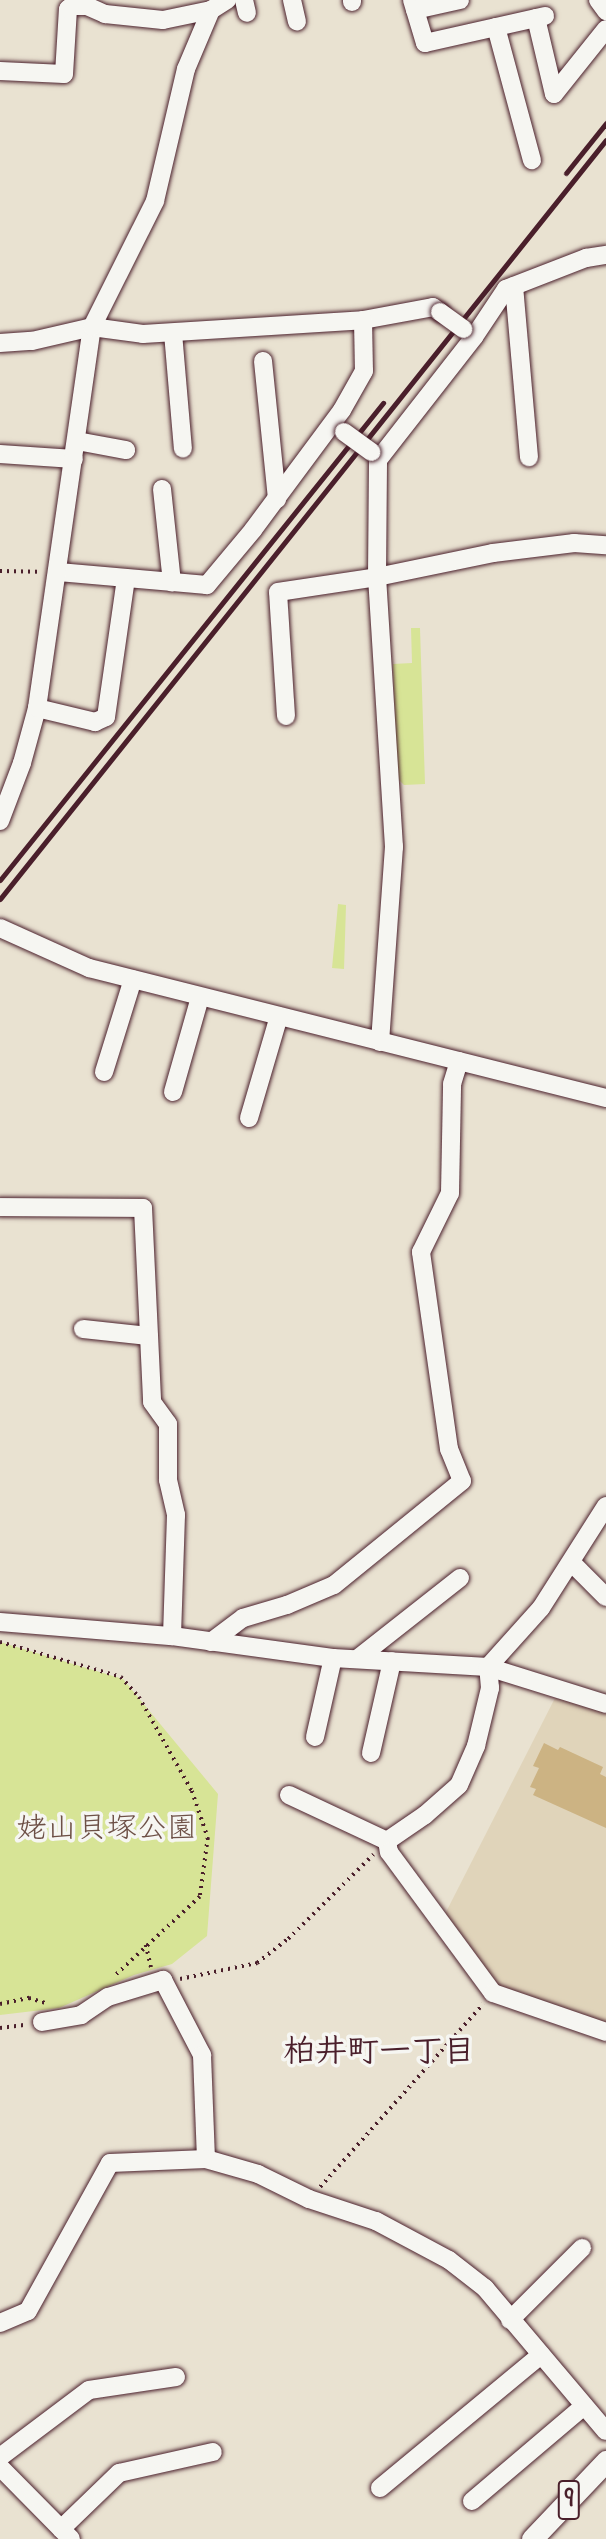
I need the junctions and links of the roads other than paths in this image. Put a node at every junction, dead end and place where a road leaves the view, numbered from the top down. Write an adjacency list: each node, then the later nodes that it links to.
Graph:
1 (227, 0): 6 (street)
2 (292, 0): 8 (street)
3 (460, 0): 5 (street)
4 (598, 0): 7 (street)
5 (414, 5): 9 (street)
6 (211, 10): 11 (street); 16 (street)
7 (606, 11)
8 (297, 21)
9 (496, 27): 10 (street); 12 (street)
10 (606, 29)
11 (0, 71)
12 (532, 160)
13 (606, 255): 14 (street)
14 (514, 286): 18 (street); 27 (street)
15 (363, 320): 17 (street); 18 (street, bridge); 21 (street)
16 (92, 327): 17 (street); 19 (street); 22 (street)
17 (173, 333): 23 (street)
18 (469, 333): 26 (street)
19 (0, 343)
20 (263, 360): 30 (street)
21 (339, 428): 26 (street, bridge); 30 (street)
22 (77, 440): 24 (street); 28 (street)
23 (183, 449)
24 (126, 450)
25 (0, 454): 28 (street)
26 (375, 456): 34 (street)
27 (529, 457)
28 (74, 459): 32 (street)
29 (162, 489): 35 (street)
30 (277, 499): 35 (street)
31 (606, 545): 34 (street)
32 (59, 572): 33 (street); 36 (street)
33 (126, 578): 35 (street); 36 (street)
34 (377, 578): 37 (street); 43 (street)
35 (172, 582)
36 (37, 708): 38 (street)
37 (286, 716)
38 (0, 821)
39 (0, 928): 40 (street)
40 (132, 979): 41 (street); 45 (street)
41 (200, 997): 42 (street); 46 (street)
42 (279, 1016): 43 (street); 48 (street)
43 (380, 1042): 44 (street)
44 (459, 1061): 47 (street); 58 (street)
45 (104, 1072)
46 (173, 1092)
47 (606, 1098)
48 (249, 1118)
49 (0, 1207): 51 (street)
50 (83, 1329): 51 (street)
51 (149, 1336): 57 (street)
52 (606, 1506): 53 (street)
53 (572, 1563): 55 (street); 62 (street)
54 (460, 1578): 60 (street)
55 (606, 1597)
56 (0, 1622): 57 (street)
57 (172, 1636): 58 (street)
58 (211, 1642): 59 (street)
59 (333, 1658): 60 (street); 64 (street)
60 (357, 1660): 61 (street)
61 (393, 1661): 62 (street); 65 (street)
62 (488, 1667): 63 (street); 67 (street)
63 (606, 1704)
64 (315, 1737)
65 (371, 1753)
66 (289, 1795): 67 (street)
67 (387, 1841): 69 (street)
68 (42, 2022): 70 (street)
69 (606, 2032)
70 (206, 2160): 72 (street); 73 (street)
71 (582, 2248): 72 (street)
72 (510, 2320): 74 (street)
73 (0, 2323)
74 (541, 2356): 76 (street); 82 (street)
75 (176, 2377): 79 (street)
76 (584, 2406): 77 (street); 83 (street)
77 (606, 2431)
78 (213, 2452): 84 (street)
79 (0, 2457)
80 (606, 2461): 85 (main road, 9)
81 (0, 2467): 84 (street)
82 (380, 2488)
83 (472, 2501)
84 (66, 2534)
85 (533, 2539)

